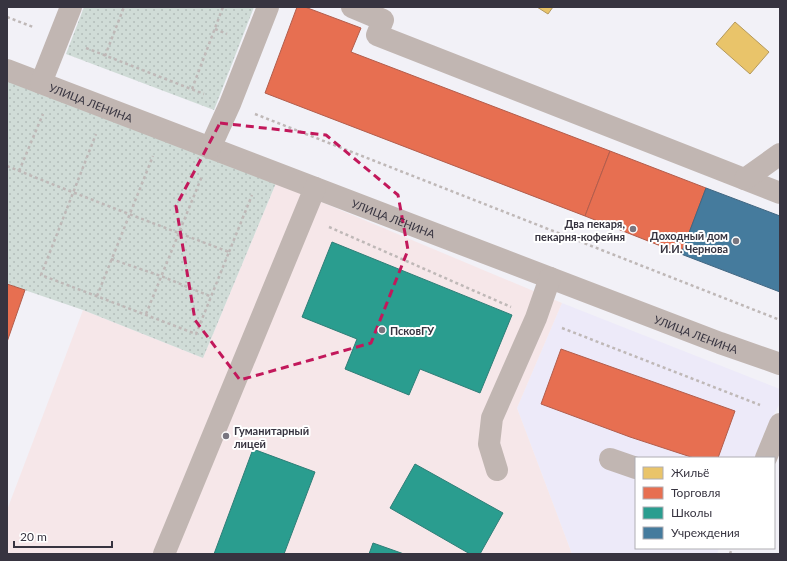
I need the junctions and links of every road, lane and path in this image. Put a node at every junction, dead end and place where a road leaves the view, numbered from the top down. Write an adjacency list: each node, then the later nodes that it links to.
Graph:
1 (71, 7): 7 (street)
2 (124, 7): 8 (path)
3 (223, 7): 11 (path)
4 (268, 7): 12 (street)
5 (352, 7): 21 (street)
6 (7, 17): 7 (path)
7 (59, 38): 8 (path); 10 (street)
8 (105, 56): 11 (path)
9 (7, 70): 10 (street, УЛИЦА ЛЕНИНА)
10 (41, 83): 15 (street, УЛИЦА ЛЕНИНА)
11 (192, 89): 12 (path)
12 (230, 104): 15 (street); 37 (path)
13 (50, 116): 19 (path)
14 (90, 131): 23 (path)
15 (210, 148): 22 (street, УЛИЦА ЛЕНИНА)
16 (780, 154): 21 (street)
17 (160, 158): 26 (path)
18 (7, 166): 19 (path)
19 (19, 171): 23 (path)
20 (202, 175): 28 (path)
21 (745, 179): 24 (street)
22 (315, 188): 27 (street); 32 (street, УЛИЦА ЛЕНИНА)
23 (73, 192): 26 (path); 33 (path)
24 (780, 193)
25 (259, 198): 29 (path)
26 (130, 214): 28 (path); 30 (path)
27 (304, 215): 36 (path); 45 (street)
28 (178, 233): 29 (path); 31 (path)
29 (229, 252): 34 (path)
30 (111, 259): 31 (path); 33 (path)
31 (161, 276): 34 (path); 35 (path)
32 (550, 278): 36 (street); 38 (street, УЛИЦА ЛЕНИНА)
33 (97, 296): 35 (path)
34 (212, 297): 35 (path)
35 (146, 314)
36 (536, 318): 39 (path); 44 (street)
37 (780, 320)
38 (780, 364)
39 (765, 407)
40 (780, 424): 41 (street)
41 (766, 457)
42 (610, 459): 43 (street)
43 (635, 468)
44 (497, 470)
45 (164, 554)

